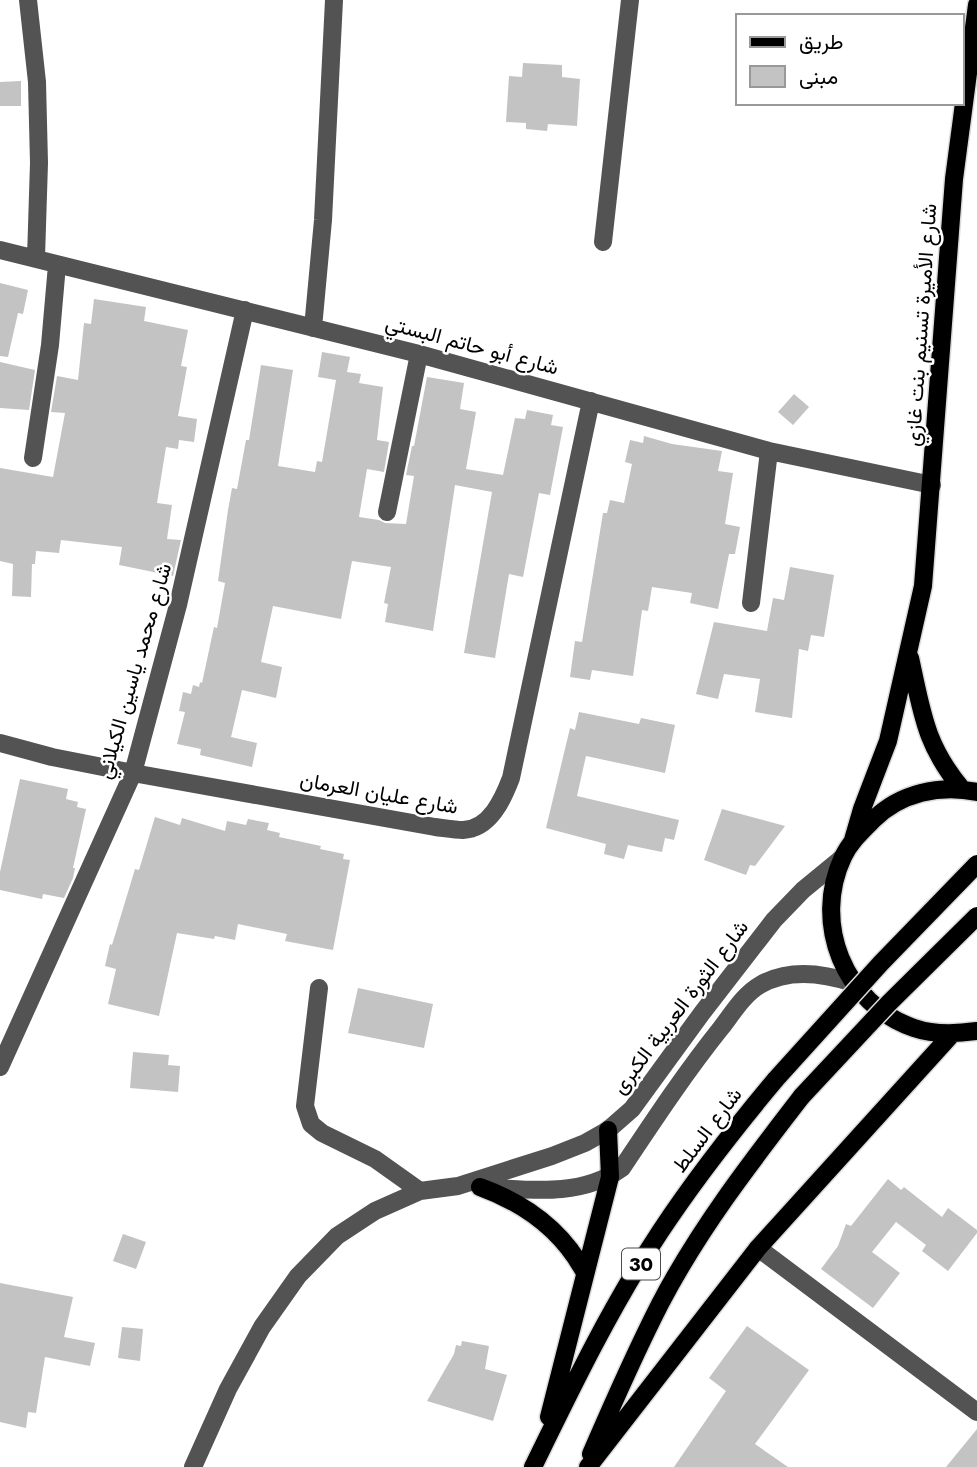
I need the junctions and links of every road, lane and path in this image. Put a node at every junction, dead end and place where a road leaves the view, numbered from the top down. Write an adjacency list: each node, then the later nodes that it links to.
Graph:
1 (28, 0): 7 (street)
2 (334, 0): 10 (street)
3 (630, 0): 5 (street)
4 (977, 5): 15 (main road, شارع الأميرة تسنيم بنت غازي)
5 (603, 242)
6 (0, 250): 7 (street, شارع أبو حاتم البستي)
7 (36, 258): 8 (street, شارع أبو حاتم البستي)
8 (57, 265): 9 (street, شارع أبو حاتم البستي); 14 (street)
9 (245, 310): 10 (street, شارع أبو حاتم البستي); 20 (street, شارع محمد ياسين الكيلاني)
10 (313, 328): 11 (street, شارع أبو حاتم البستي)
11 (419, 354): 12 (street, شارع أبو حاتم البستي); 16 (street)
12 (592, 401): 13 (street, شارع أبو حاتم البستي); 20 (street, شارع عليان العرمان)
13 (769, 451): 15 (street, شارع أبو حاتم البستي); 17 (street)
14 (33, 458)
15 (932, 485): 18 (main road, شارع الأميرة تسنيم بنت غازي)
16 (387, 512)
17 (751, 603)
18 (908, 648): 21 (main road, شارع الأميرة تسنيم بنت غازي); 22 (main road, شارع الأميرة تسنيم بنت غازي)
19 (0, 743): 20 (street, شارع عليان العرمان)
20 (133, 773): 30 (street, شارع محمد ياسين الكيلاني)
21 (970, 790): 22 (main road)
22 (853, 840): 23 (main road)
23 (842, 858): 26 (main road); 31 (street, شارع الثورة العربية الكبرى)
24 (977, 864): 40 (main road, شارع السلط / 30, bridge)
25 (977, 916): 41 (main road, 30, bridge)
26 (853, 983): 29 (main road); 32 (street, شارع الثورة العربية الكبرى)
27 (319, 988): 35 (street)
28 (977, 1031): 29 (main road)
29 (952, 1034): 36 (main road)
30 (0, 1066)
31 (608, 1130): 32 (main road); 33 (street, شارع الثورة العربية الكبرى)
32 (610, 1177): 34 (street, شارع الثورة العربية الكبرى); 37 (main road)
33 (458, 1186): 34 (street, شارع الثورة العربية الكبرى); 35 (street, شارع الثورة العربية الكبرى)
34 (480, 1187): 37 (main road)
35 (420, 1191): 39 (street, شارع الثورة العربية الكبرى)
36 (758, 1248): 38 (street); 41 (main road)
37 (585, 1273): 40 (main road)
38 (977, 1412)
39 (193, 1467)
40 (533, 1467)
41 (587, 1467)

